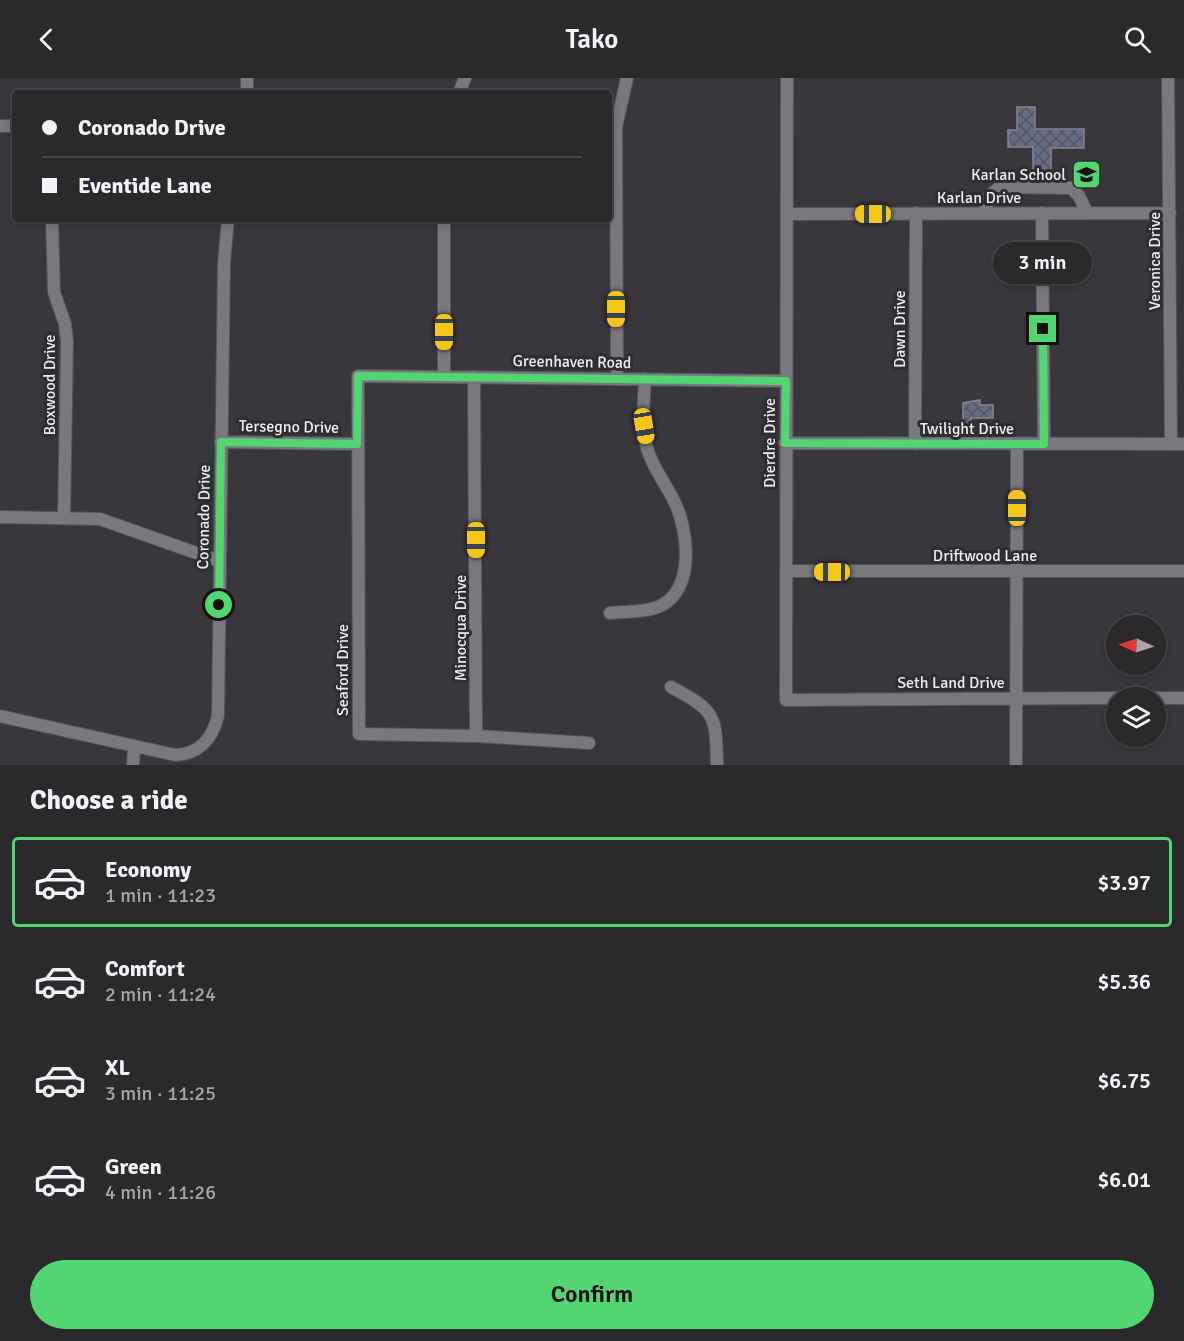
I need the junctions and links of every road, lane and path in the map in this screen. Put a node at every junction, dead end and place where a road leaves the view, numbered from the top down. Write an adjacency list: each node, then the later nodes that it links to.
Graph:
1 (627, 78): 18 (street)
2 (787, 78): 11 (street, Dierdre Drive)
3 (1168, 78): 4 (street, Veronica Drive)
4 (1170, 180): 5 (street); 10 (street, Veronica Drive)
5 (1184, 180)
6 (916, 213): 7 (street, Karlan Drive); 11 (street, Karlan Drive); 24 (street, Dawn Drive)
7 (984, 213): 8 (street, Karlan Drive); 9 (street)
8 (1042, 213): 9 (street, Karlan Drive); 25 (street)
9 (1086, 213): 10 (street, Karlan Drive)
10 (1170, 213): 26 (street, Veronica Drive)
11 (788, 214): 20 (street, Dierdre Drive)
12 (52, 222): 29 (street, Boxwood Drive)
13 (228, 222): 21 (street, Coronado Drive)
14 (444, 222): 16 (street)
15 (358, 376): 16 (street, Greenhaven Road); 23 (street, Seaford Drive)
16 (444, 376): 17 (street, Greenhaven Road)
17 (474, 377): 18 (street, Greenhaven Road); 42 (street, Minocqua Drive)
18 (617, 378): 19 (street, Greenhaven Road)
19 (645, 379): 20 (street, Greenhaven Road); 34 (street)
20 (786, 381): 22 (street, Dierdre Drive)
21 (221, 442): 23 (street, Tersegno Drive); 30 (street, Coronado Drive)
22 (785, 443): 24 (street, Twilight Drive); 31 (street, Dierdre Drive)
23 (357, 444): 42 (street, Seaford Drive)
24 (915, 444): 27 (street, Twilight Drive)
25 (1044, 444): 26 (street, Twilight Drive); 27 (street, Twilight Drive)
26 (1178, 444)
27 (1017, 445): 33 (street)
28 (0, 517): 29 (street)
29 (64, 517): 30 (street)
30 (219, 561): 44 (street, Coronado Drive)
31 (786, 571): 33 (street, Driftwood Lane); 40 (street, Dierdre Drive)
32 (1184, 571): 33 (street, Driftwood Lane)
33 (1016, 572): 39 (street)
34 (610, 613)
35 (671, 687): 46 (street)
36 (1106, 698): 39 (street, Seth Land Drive)
37 (1166, 698): 38 (street)
38 (1184, 698)
39 (1016, 699): 40 (street, Seth Land Drive); 47 (street)
40 (786, 700)
41 (0, 716): 44 (street, Coronado Drive)
42 (476, 736): 43 (street, Seaford Drive)
43 (589, 743)
44 (134, 748): 45 (street)
45 (133, 765)
46 (717, 765)
47 (1016, 765)

